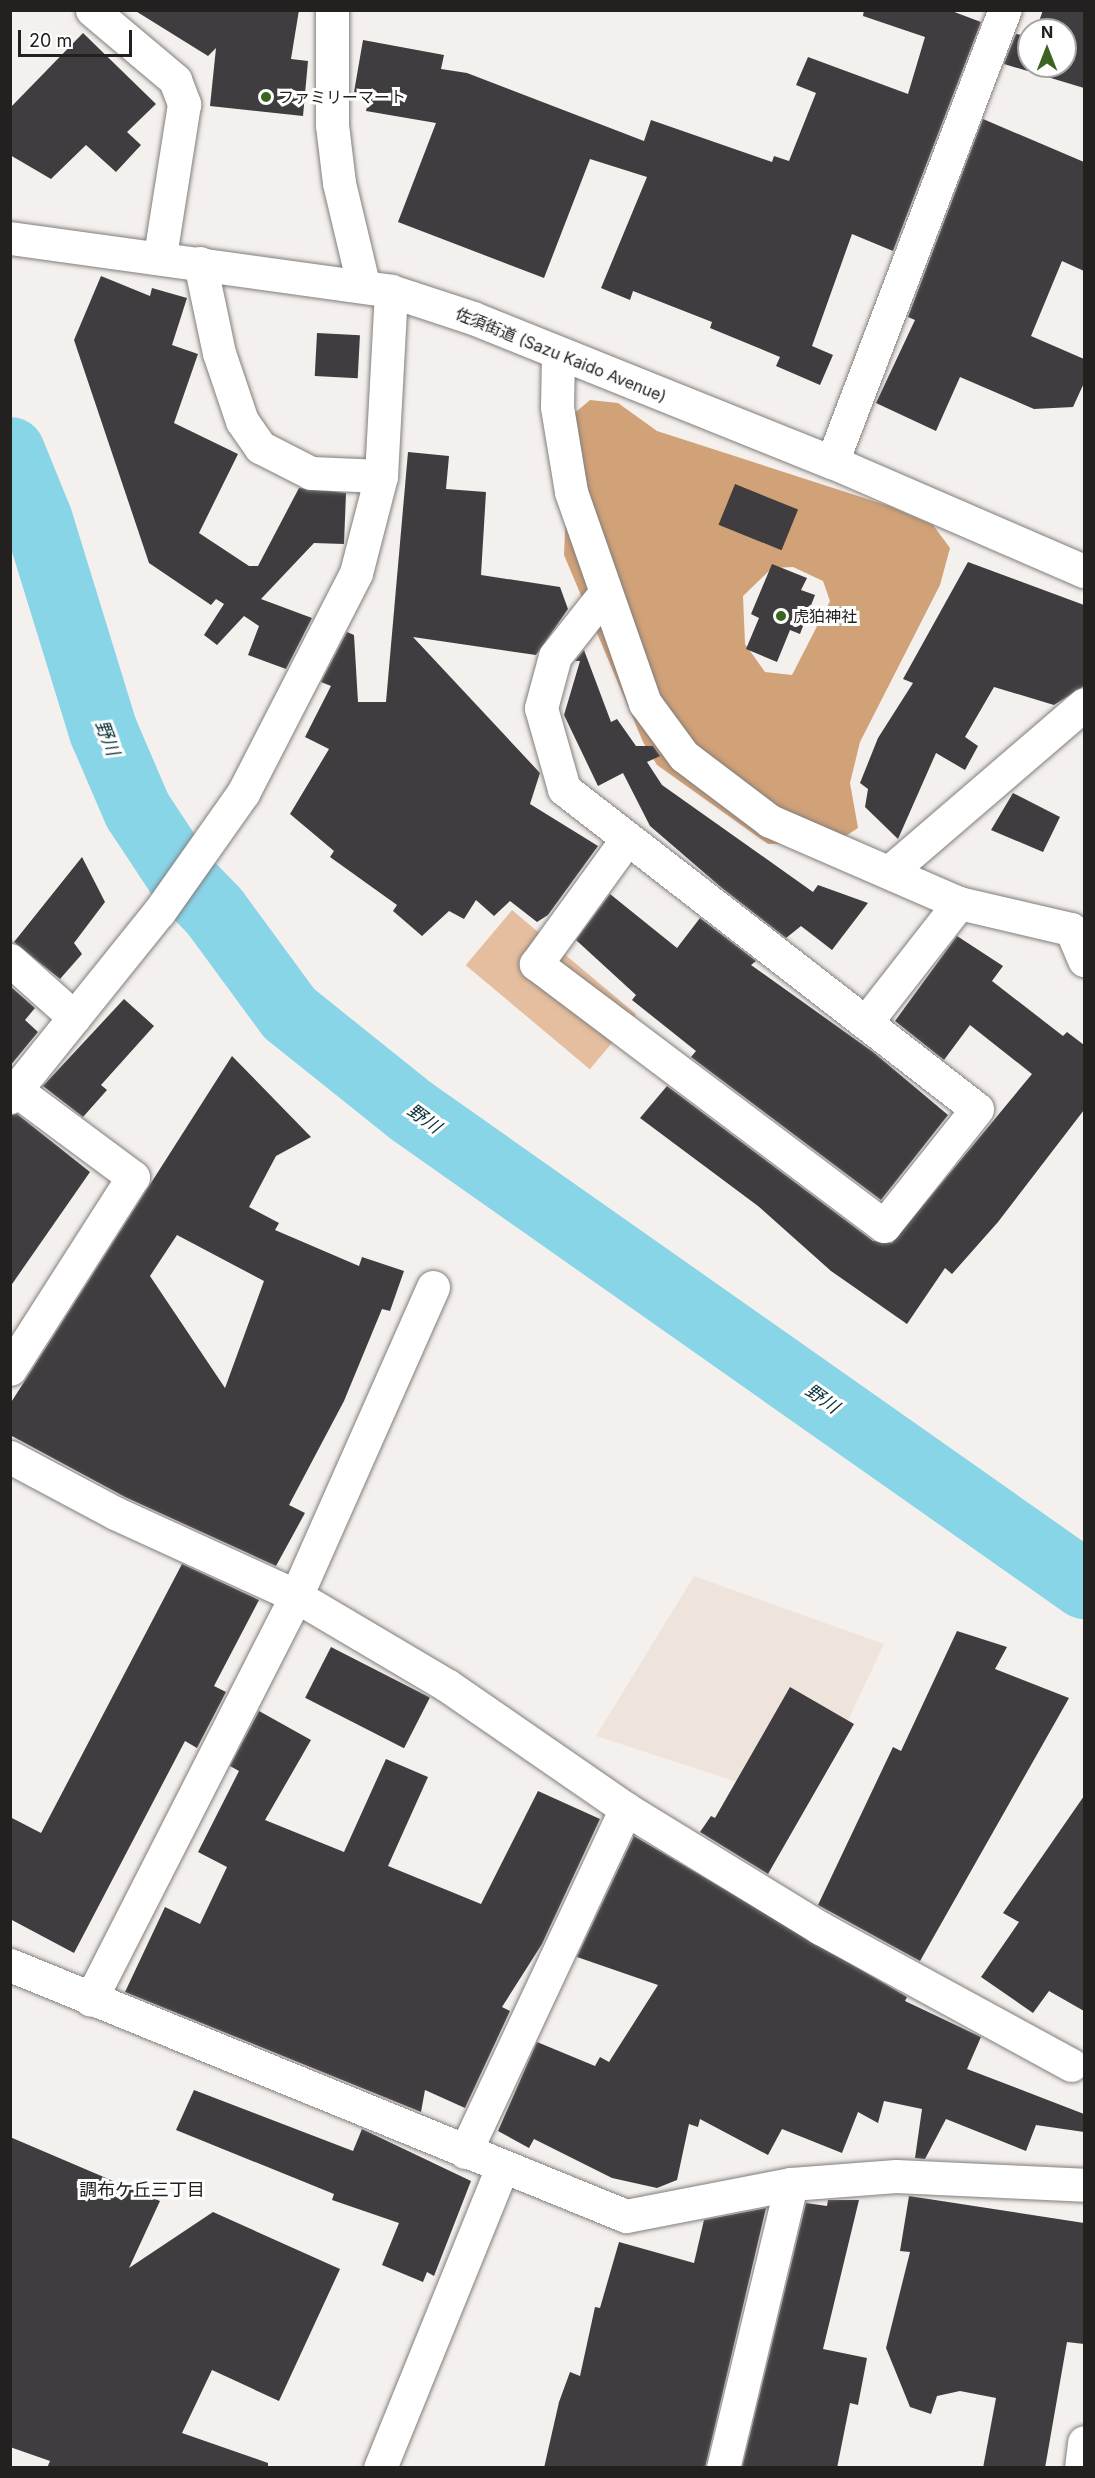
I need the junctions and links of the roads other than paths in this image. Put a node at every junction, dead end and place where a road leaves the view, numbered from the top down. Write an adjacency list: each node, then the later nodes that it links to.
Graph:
1 (92, 10): 5 (street)
2 (332, 10): 7 (street)
3 (1005, 10): 9 (street)
4 (10, 238): 5 (street, 佐須街道 (Sazu Kaido Avenue))
5 (160, 256): 6 (street, 佐須街道 (Sazu Kaido Avenue))
6 (200, 263): 7 (street, 佐須街道 (Sazu Kaido Avenue)); 10 (street)
7 (377, 288): 8 (street, 佐須街道 (Sazu Kaido Avenue)); 10 (street)
8 (558, 355): 9 (street, 佐須街道 (Sazu Kaido Avenue)); 12 (street)
9 (831, 462): 11 (street, 佐須街道 (Sazu Kaido Avenue))
10 (381, 477): 19 (street)
11 (1084, 571)
12 (605, 593): 14 (street); 15 (street)
13 (1084, 704): 15 (street)
14 (626, 840): 20 (street); 20 (street)
15 (889, 872): 16 (street)
16 (959, 903): 18 (street); 20 (street)
17 (10, 960): 19 (street)
18 (1084, 960)
19 (74, 1017): 21 (street)
20 (866, 1022)
21 (13, 1093): 23 (street)
22 (433, 1287): 25 (street)
23 (10, 1369)
24 (10, 1457): 25 (street)
25 (296, 1596): 26 (street); 28 (street)
26 (626, 1809): 29 (street); 30 (street)
27 (10, 1965): 28 (street)
28 (90, 2000): 30 (street)
29 (1071, 2065)
30 (465, 2152): 31 (street)
31 (502, 2168): 32 (street); 35 (street)
32 (790, 2184): 33 (street); 36 (street)
33 (1084, 2185)
34 (1084, 2442): 37 (street)
35 (380, 2468)
36 (723, 2468)
37 (1081, 2468)

